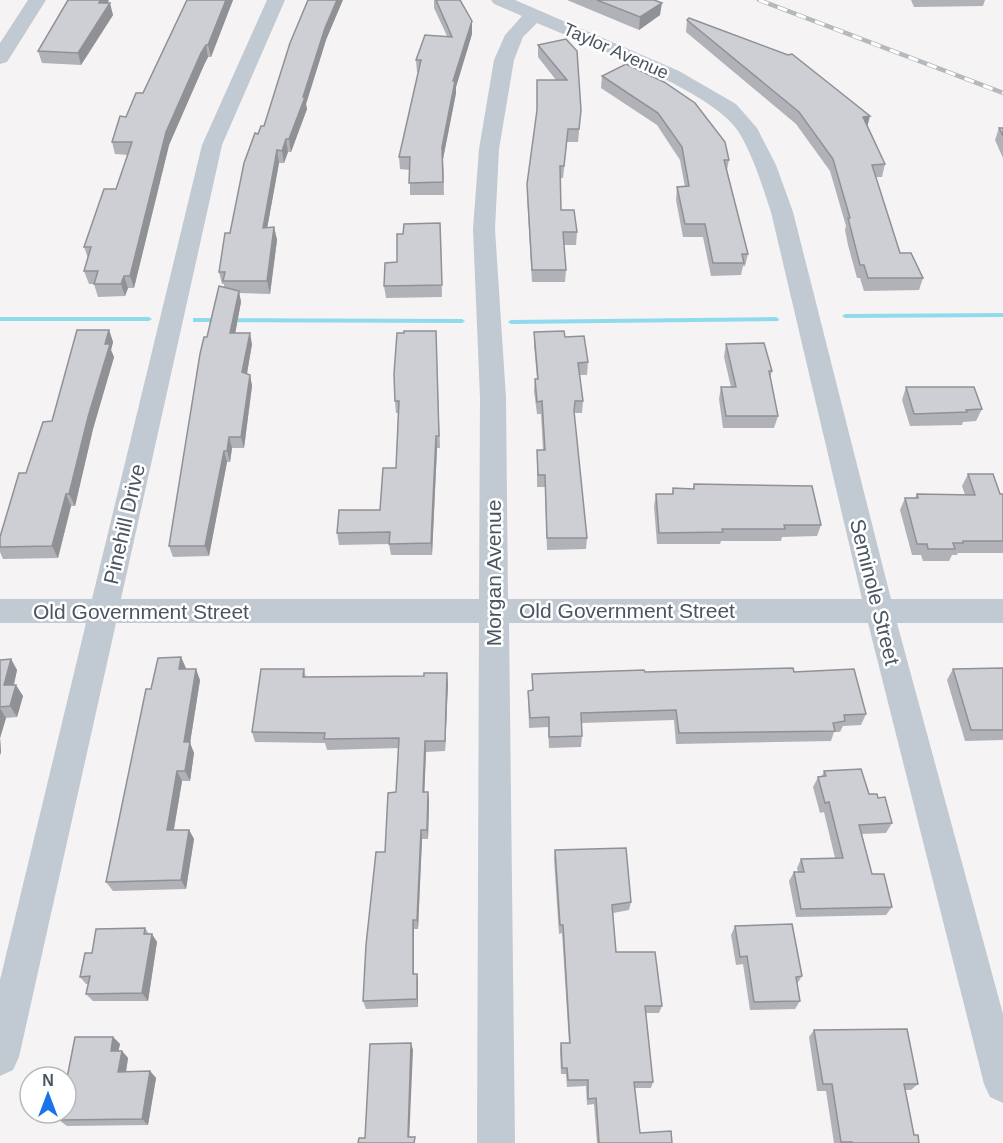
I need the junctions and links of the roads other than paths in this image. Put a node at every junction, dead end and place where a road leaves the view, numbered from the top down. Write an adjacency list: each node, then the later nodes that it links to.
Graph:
1 (37, 0): 5 (street)
2 (276, 0): 7 (street, Pinehill Drive)
3 (500, 0): 4 (street, Taylor Avenue)
4 (534, 15): 6 (street, Taylor Avenue); 8 (street, Morgan Avenue)
5 (0, 58)
6 (729, 108): 9 (street, Seminole Street)
7 (104, 610): 8 (street, Old Government Street); 10 (street, Old Government Street); 12 (street, Pinehill Drive)
8 (493, 610): 9 (street, Old Government Street); 14 (street, Morgan Avenue)
9 (879, 610): 11 (street, Old Government Street); 13 (street, Seminole Street)
10 (0, 611)
11 (1003, 611)
12 (0, 1057)
13 (1003, 1084)
14 (496, 1143)

